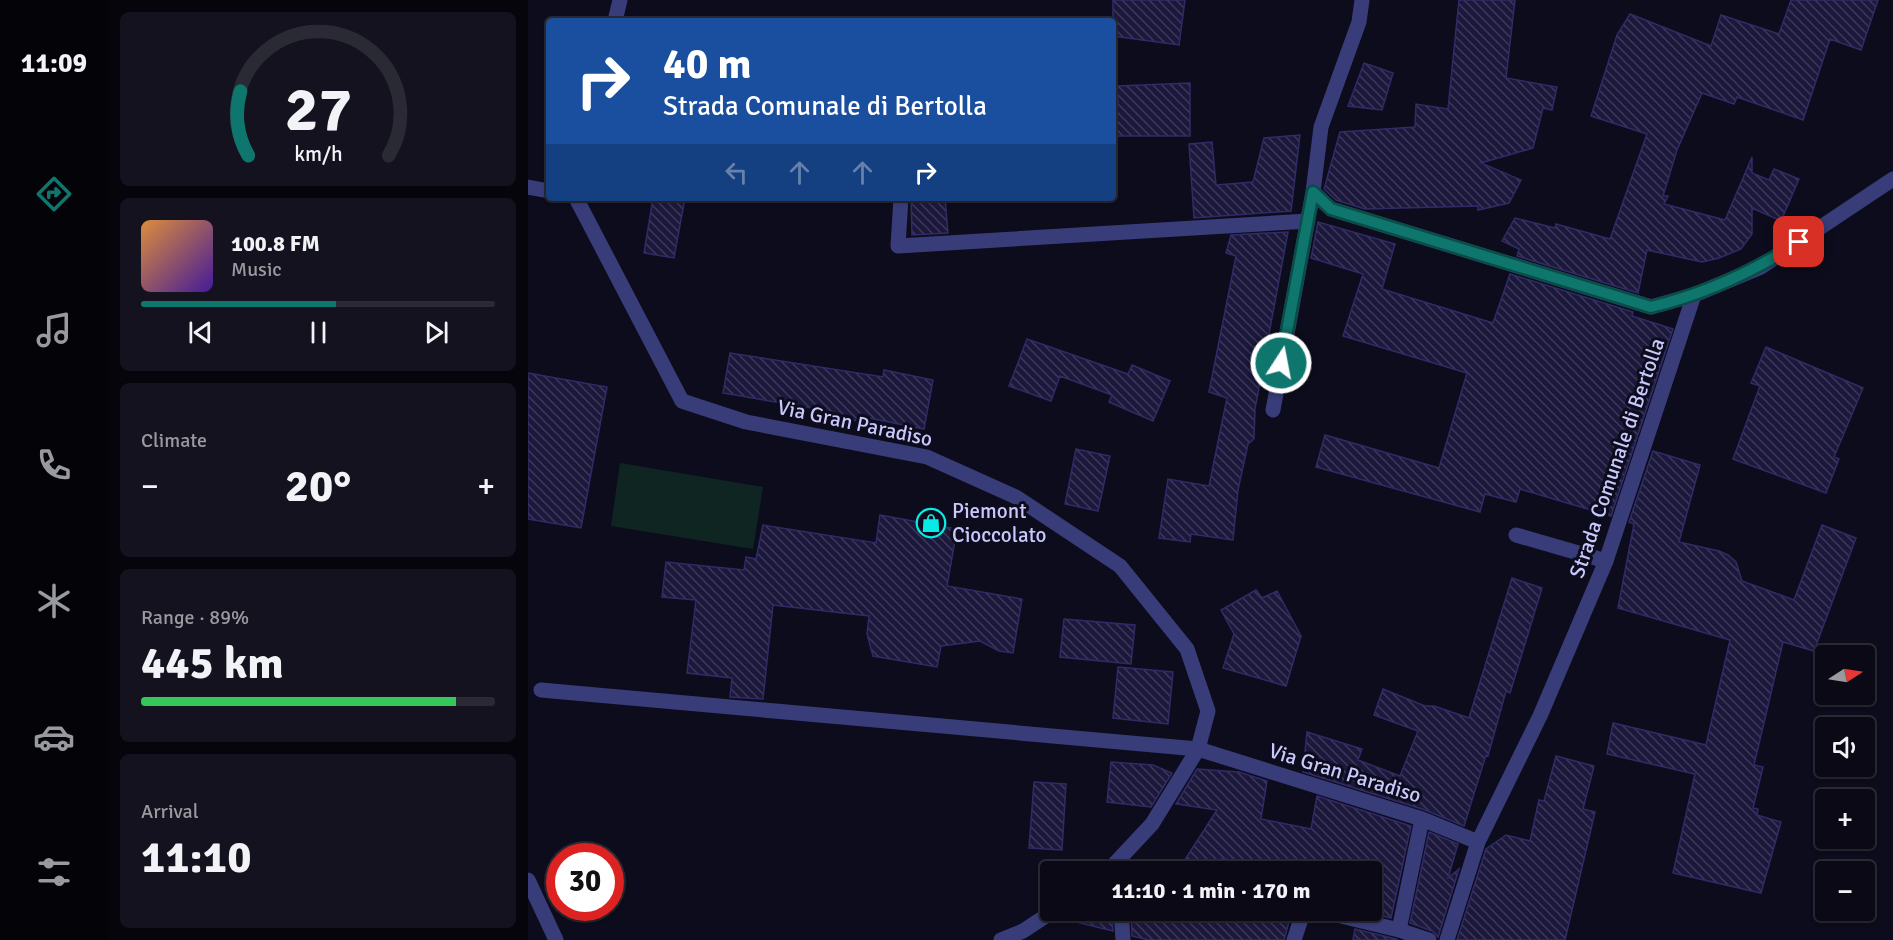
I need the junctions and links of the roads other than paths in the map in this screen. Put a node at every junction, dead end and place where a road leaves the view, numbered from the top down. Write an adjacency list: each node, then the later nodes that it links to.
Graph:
1 (620, 0): 3 (street)
2 (1362, 0): 7 (street)
3 (616, 18)
4 (1893, 180): 11 (street)
5 (528, 187): 6 (street)
6 (546, 190)
7 (1313, 192): 10 (street); 11 (street, Strada Comunale di Bertolla)
8 (578, 201): 16 (street, Via Gran Paradiso)
9 (901, 201): 10 (street)
10 (1308, 221): 12 (street)
11 (1695, 295): 14 (street, Strada Comunale di Bertolla)
12 (1273, 410)
13 (1516, 535): 14 (street)
14 (1606, 561): 18 (street, Strada Comunale di Bertolla)
15 (541, 690): 16 (street, Via Gran Paradiso)
16 (1198, 749): 17 (street, Via Gran Paradiso); 19 (street, Via Gran Paradiso)
17 (1422, 819): 18 (street, Via Gran Paradiso); 25 (street)
18 (1478, 842): 31 (street, Strada Comunale di Bertolla)
19 (1117, 861)
20 (528, 880): 26 (street)
21 (1040, 920): 27 (street)
22 (1122, 921): 28 (street)
23 (1300, 921): 29 (street)
24 (1361, 921): 25 (street)
25 (1398, 930): 30 (street)
26 (556, 940)
27 (1001, 940)
28 (1123, 940)
29 (1294, 940)
30 (1429, 940)
31 (1447, 940)

